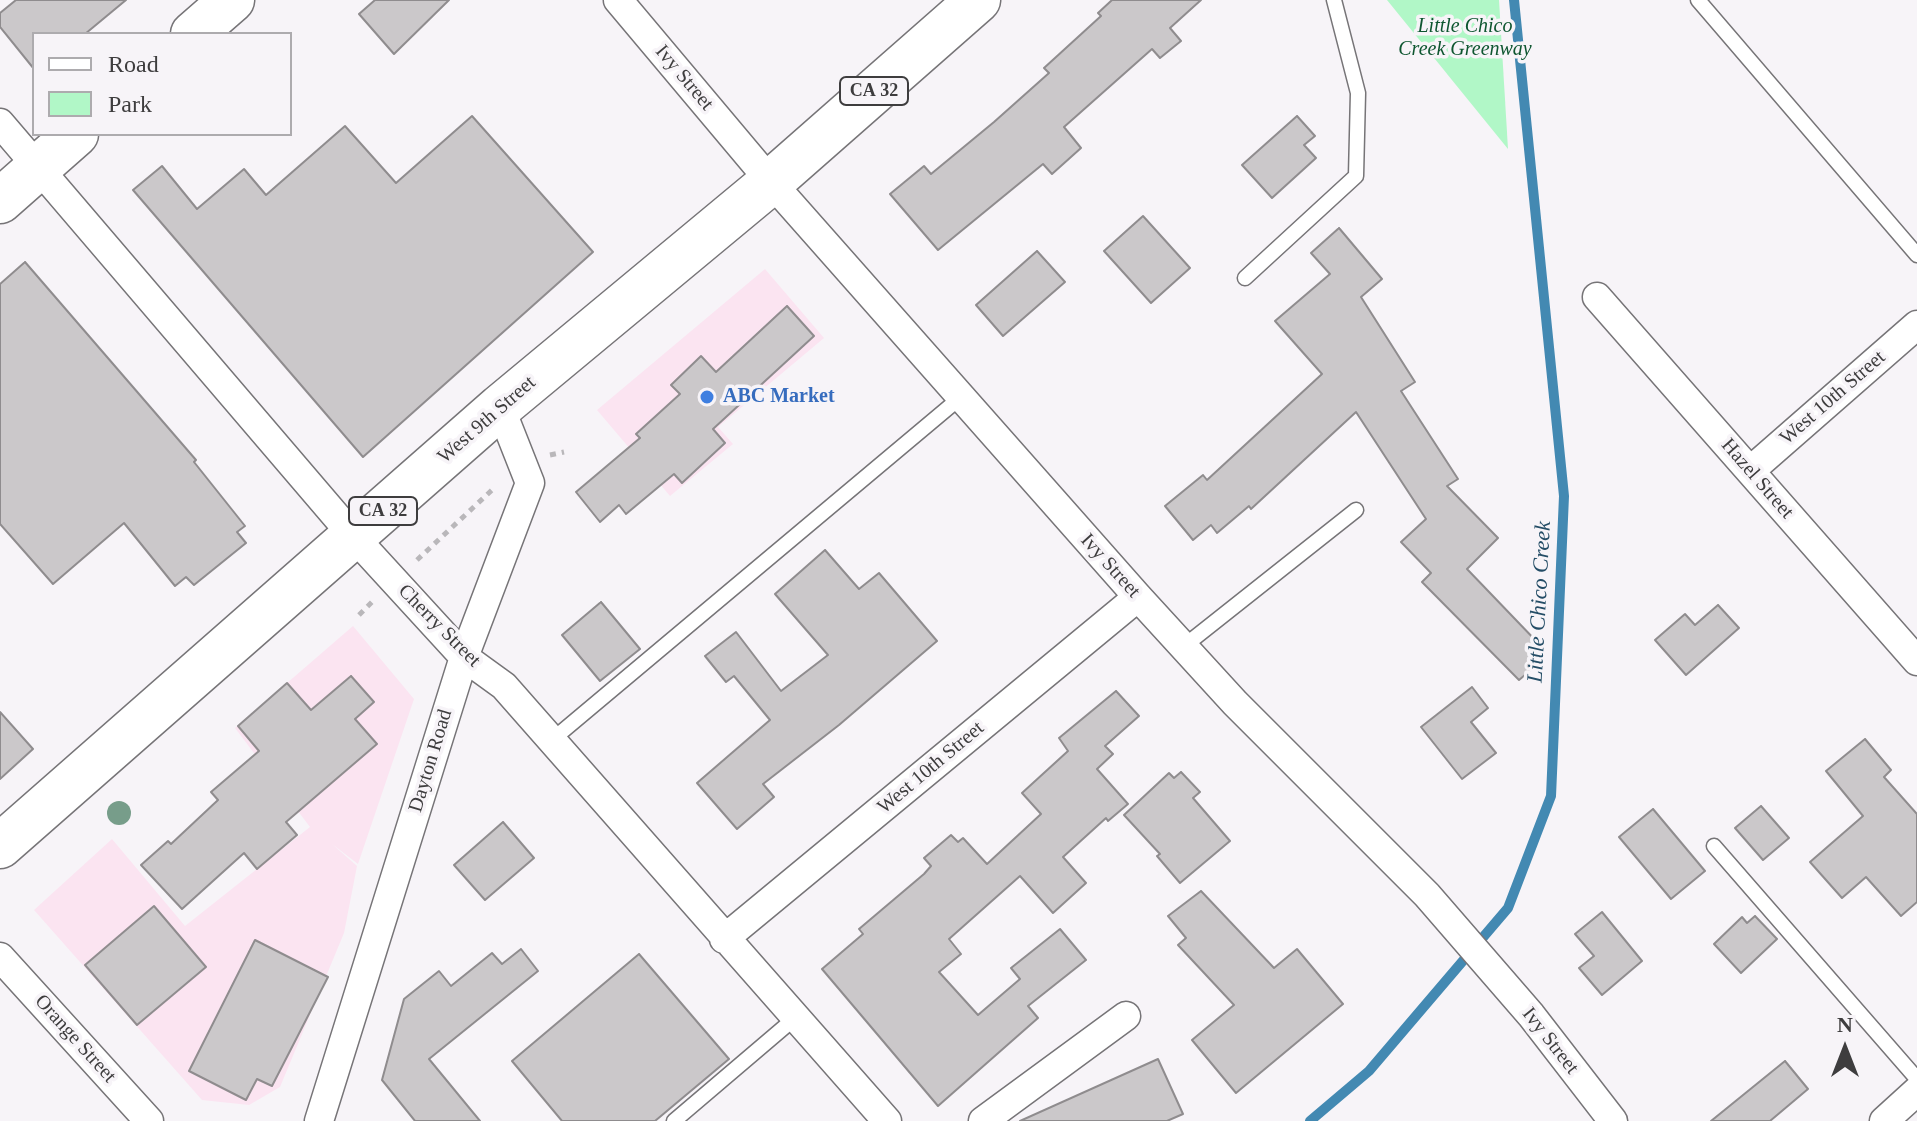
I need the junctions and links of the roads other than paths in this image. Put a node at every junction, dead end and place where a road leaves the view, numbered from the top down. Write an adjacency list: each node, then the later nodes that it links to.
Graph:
1 (232, 0): 6 (main road)
2 (618, 0): 10 (street, Ivy Street)
3 (978, 0): 10 (main road, West 9th Street / CA 32)
4 (1334, 0): 13 (lane)
5 (1698, 0): 12 (lane)
6 (195, 32)
7 (0, 123): 9 (street, Cherry Street)
8 (74, 136): 9 (main road)
9 (37, 167): 11 (main road); 20 (street, Cherry Street)
10 (771, 182): 16 (street, Ivy Street); 17 (main road, West 9th Street / CA 32)
11 (0, 201)
12 (1917, 255)
13 (1245, 278)
14 (1597, 297): 18 (street, Hazel Street)
15 (1917, 325): 18 (street, West 10th Street)
16 (961, 397): 21 (street, Ivy Street); 25 (lane)
17 (500, 407): 20 (main road, West 9th Street / CA 32); 23 (street, Dayton Road)
18 (1750, 471): 24 (street, Hazel Street)
19 (1356, 510): 22 (lane)
20 (354, 537): 23 (street, Cherry Street); 26 (main road, West 9th Street / CA 32)
21 (1138, 597): 22 (street, Ivy Street); 28 (street, West 10th Street)
22 (1183, 647): 39 (street, Ivy Street)
23 (464, 657): 25 (street, Cherry Street); 35 (street, Dayton Road)
24 (1917, 661)
25 (552, 740): 28 (street, Cherry Street)
26 (0, 846)
27 (1714, 846): 32 (lane)
28 (724, 939): 31 (street, Cherry Street)
29 (0, 957): 34 (street, Orange Street)
30 (1126, 1016): 38 (street)
31 (795, 1018): 36 (lane); 37 (street, Cherry Street)
32 (1917, 1079)
33 (1917, 1091): 40 (street)
34 (149, 1121)
35 (319, 1121)
36 (674, 1121)
37 (887, 1121)
38 (983, 1121)
39 (1613, 1121)
40 (1884, 1121)

